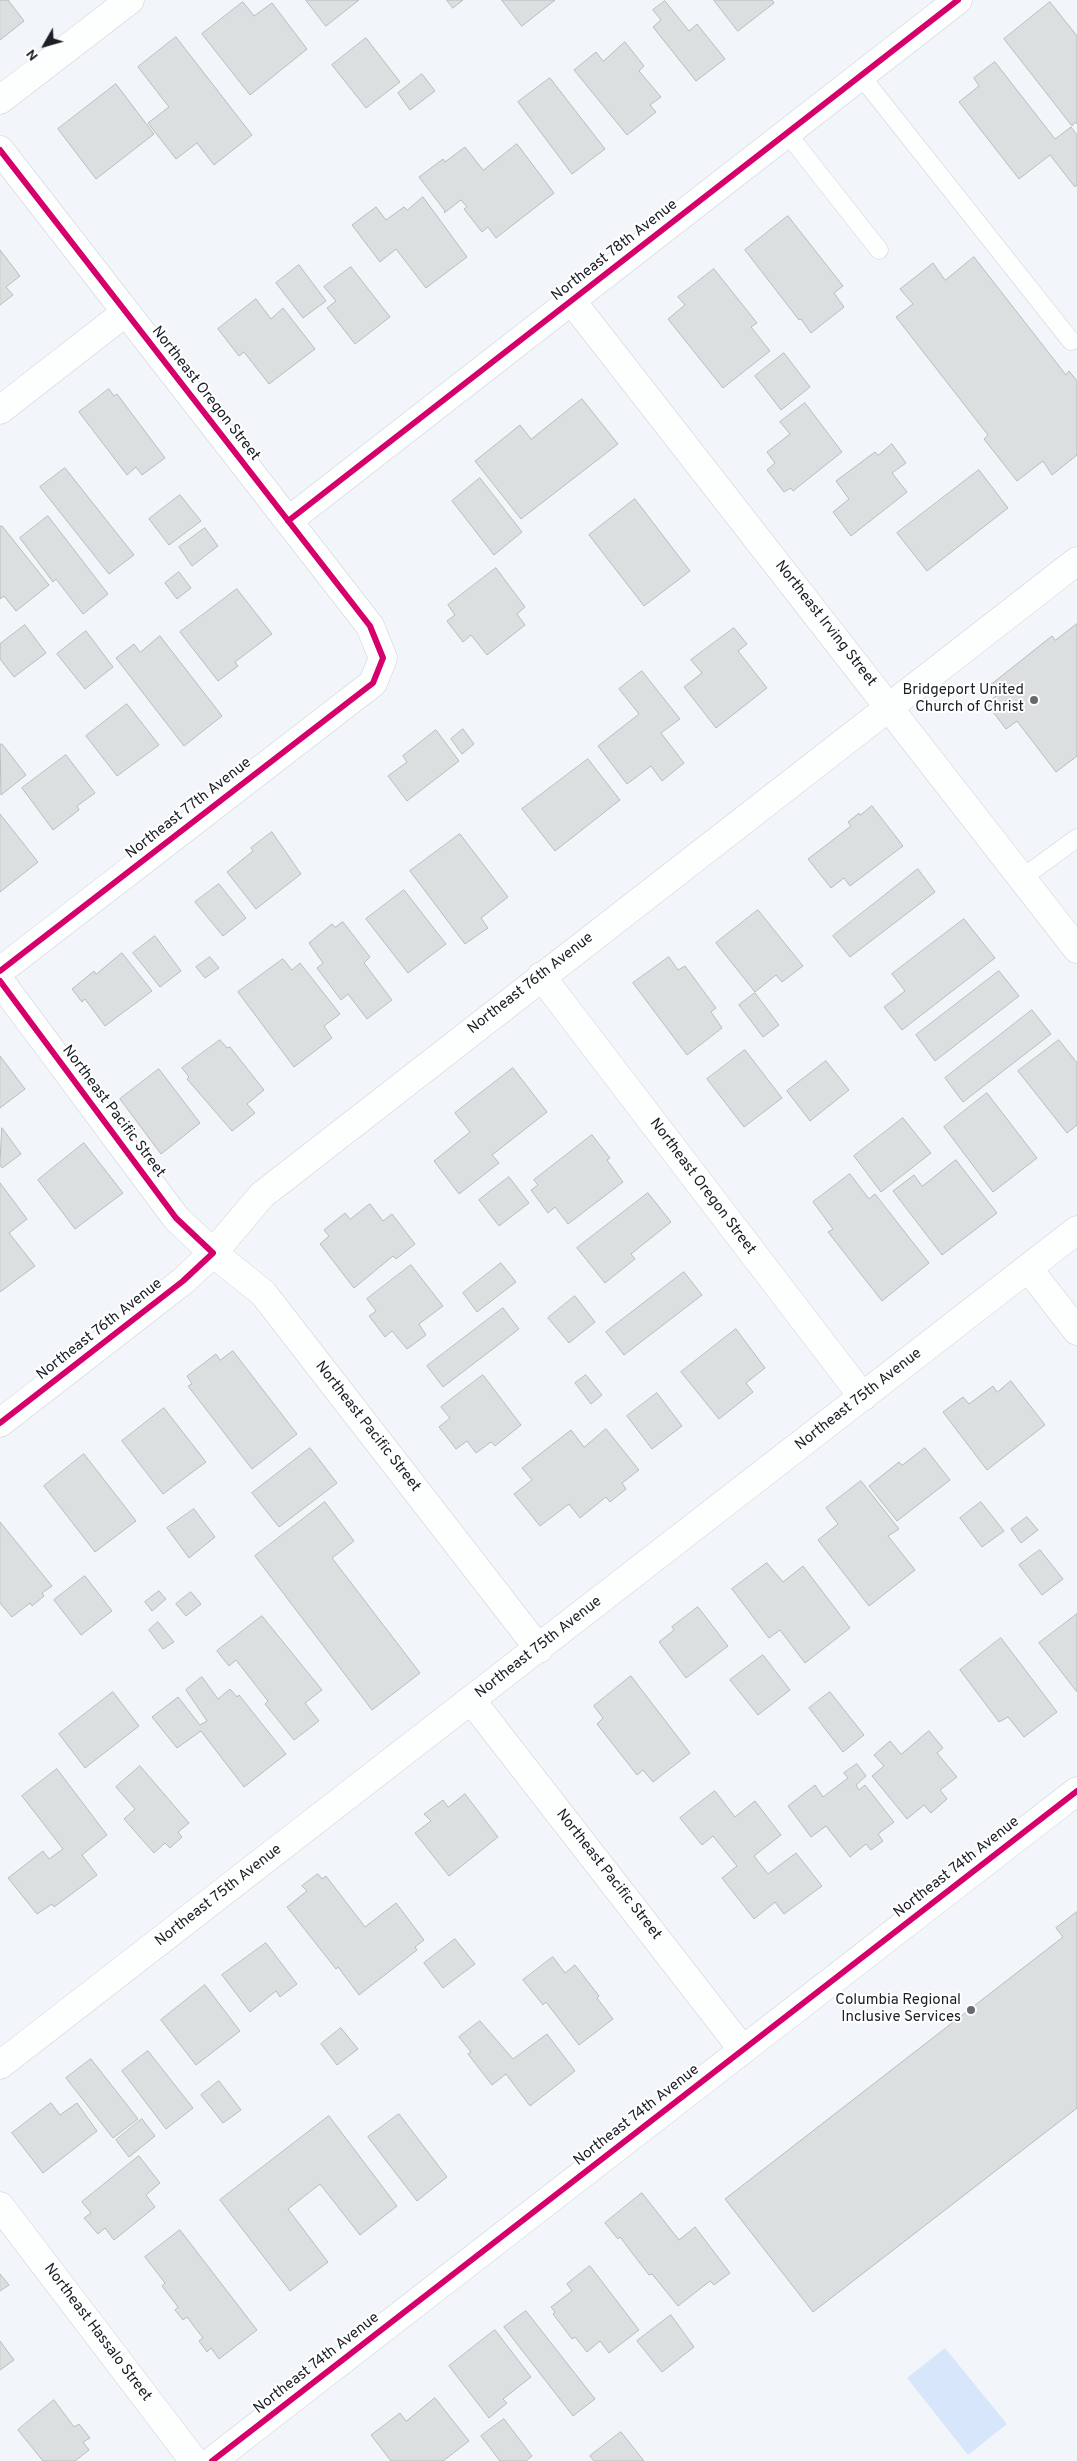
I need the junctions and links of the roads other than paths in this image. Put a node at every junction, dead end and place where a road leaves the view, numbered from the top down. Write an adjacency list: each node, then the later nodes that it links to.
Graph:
1 (130, 0): 4 (street)
2 (958, 0): 3 (street, Northeast 78th Avenue)
3 (860, 76): 5 (street, Northeast 78th Avenue); 10 (lane)
4 (0, 100)
5 (787, 133): 7 (lane); 8 (street, Northeast 78th Avenue)
6 (0, 150): 9 (street, Northeast Oregon Street)
7 (879, 250)
8 (571, 300): 12 (street, Northeast 78th Avenue); 15 (street, Northeast Irving Street)
9 (126, 312): 11 (street); 12 (street, Northeast Oregon Street)
10 (1075, 342)
11 (0, 410)
12 (288, 521): 14 (street, Northeast Oregon Street)
13 (1077, 561): 15 (street, Northeast 76th Avenue)
14 (383, 658): 19 (street, Northeast 77th Avenue)
15 (891, 707): 17 (street, Northeast Irving Street); 20 (street, Northeast 76th Avenue)
16 (1077, 838): 17 (lane)
17 (1022, 878): 18 (street, Northeast Irving Street)
18 (1077, 949)
19 (0, 971)
20 (541, 976): 23 (street, Northeast 76th Avenue); 26 (street, Northeast Oregon Street)
21 (0, 981): 23 (street, Northeast Pacific Street)
22 (1077, 1230): 24 (street, Northeast 75th Avenue)
23 (213, 1253): 27 (street, Northeast 76th Avenue); 28 (street, Northeast Pacific Street)
24 (1028, 1268): 25 (street); 26 (street, Northeast 75th Avenue)
25 (1077, 1331)
26 (863, 1397): 28 (street, Northeast 75th Avenue)
27 (0, 1423)
28 (539, 1649): 29 (street, Northeast 75th Avenue)
29 (472, 1700): 31 (street, Northeast Pacific Street); 32 (street, Northeast 75th Avenue)
30 (1077, 1790): 31 (street, Northeast 74th Avenue)
31 (743, 2050): 35 (street, Northeast 74th Avenue)
32 (0, 2065)
33 (0, 2206): 34 (street, Northeast Hassalo Street)
34 (194, 2461)
35 (212, 2461)

